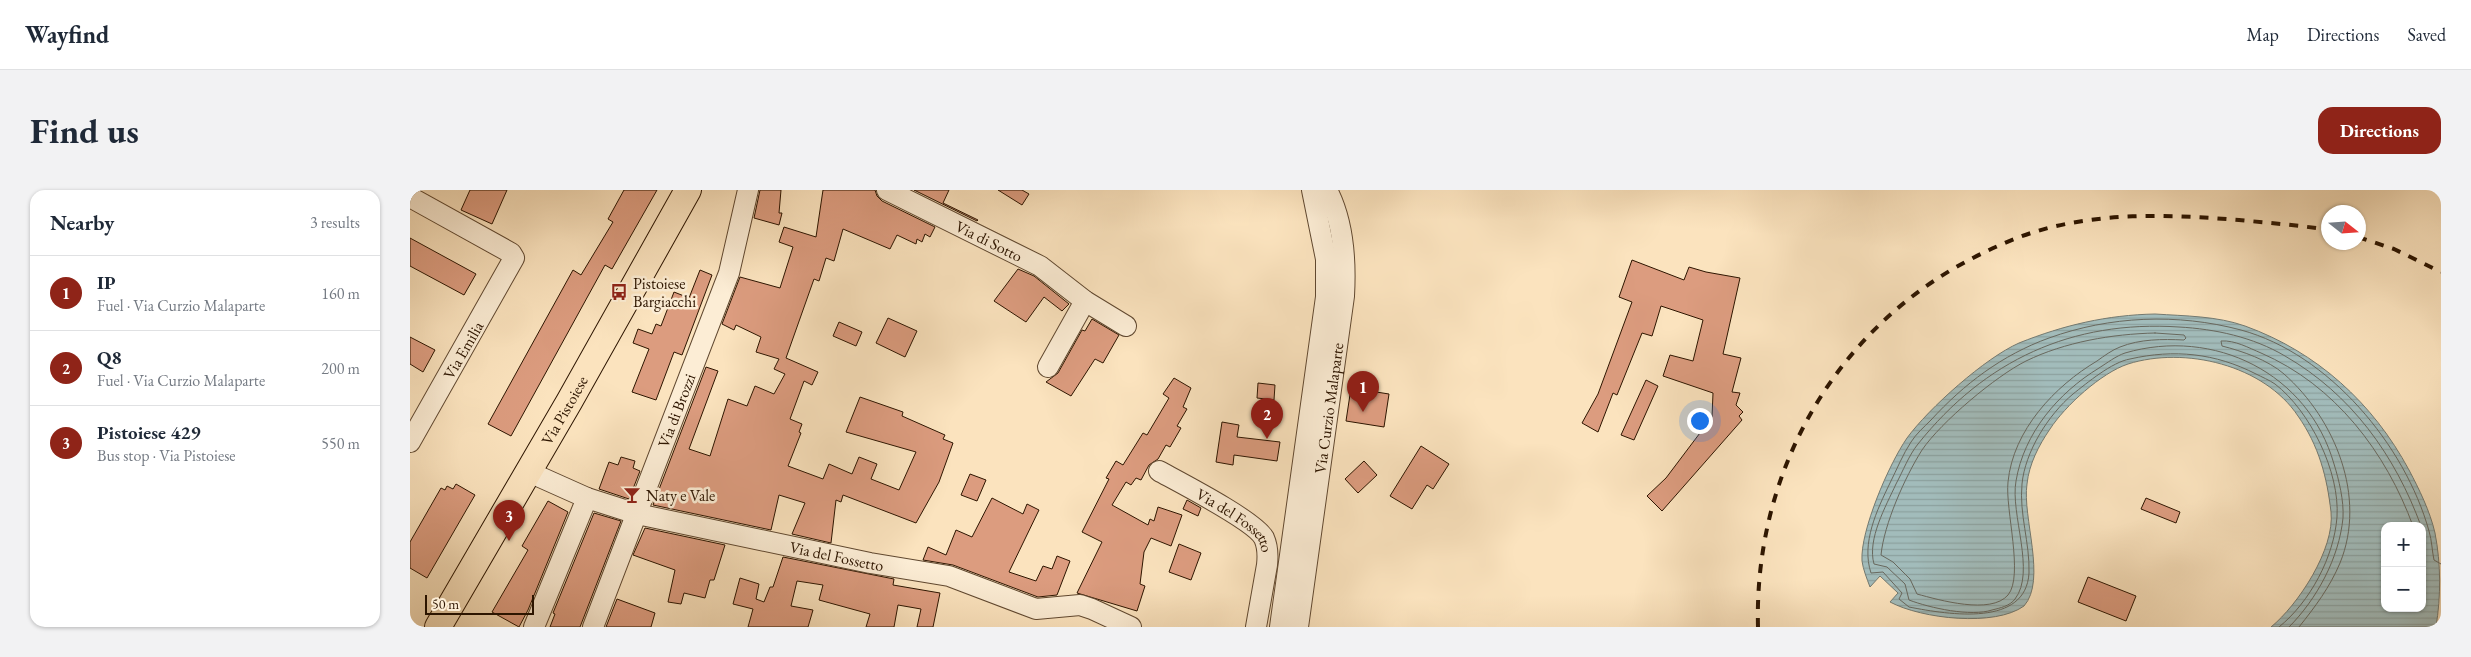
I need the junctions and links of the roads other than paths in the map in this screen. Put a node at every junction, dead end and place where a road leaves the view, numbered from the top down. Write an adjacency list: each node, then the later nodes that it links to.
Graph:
1 (688, 190): 16 (main road, Via Pistoiese)
2 (700, 190): 13 (main road, Via Pistoiese)
3 (748, 190): 15 (street, Via di Brozzi)
4 (887, 190): 8 (street, Via di Sotto)
5 (1312, 190): 22 (street, Via Curzio Malaparte)
6 (1327, 190): 23 (street, Via Curzio Malaparte)
7 (410, 197): 11 (street, Via Emilia)
8 (1084, 301): 9 (street, Via di Sotto); 10 (street)
9 (1126, 326)
10 (1048, 367)
11 (410, 442)
12 (1159, 471): 21 (street, Via del Fossetto)
13 (540, 477): 14 (street, Via del Fossetto); 17 (main road, Via Pistoiese)
14 (587, 498): 15 (street, Via del Fossetto); 18 (street)
15 (637, 514): 19 (street, Via di Brozzi); 20 (street, Via del Fossetto)
16 (438, 627)
17 (452, 627)
18 (534, 627)
19 (593, 627)
20 (1131, 627)
21 (1256, 627)
22 (1280, 627)
23 (1298, 627)

